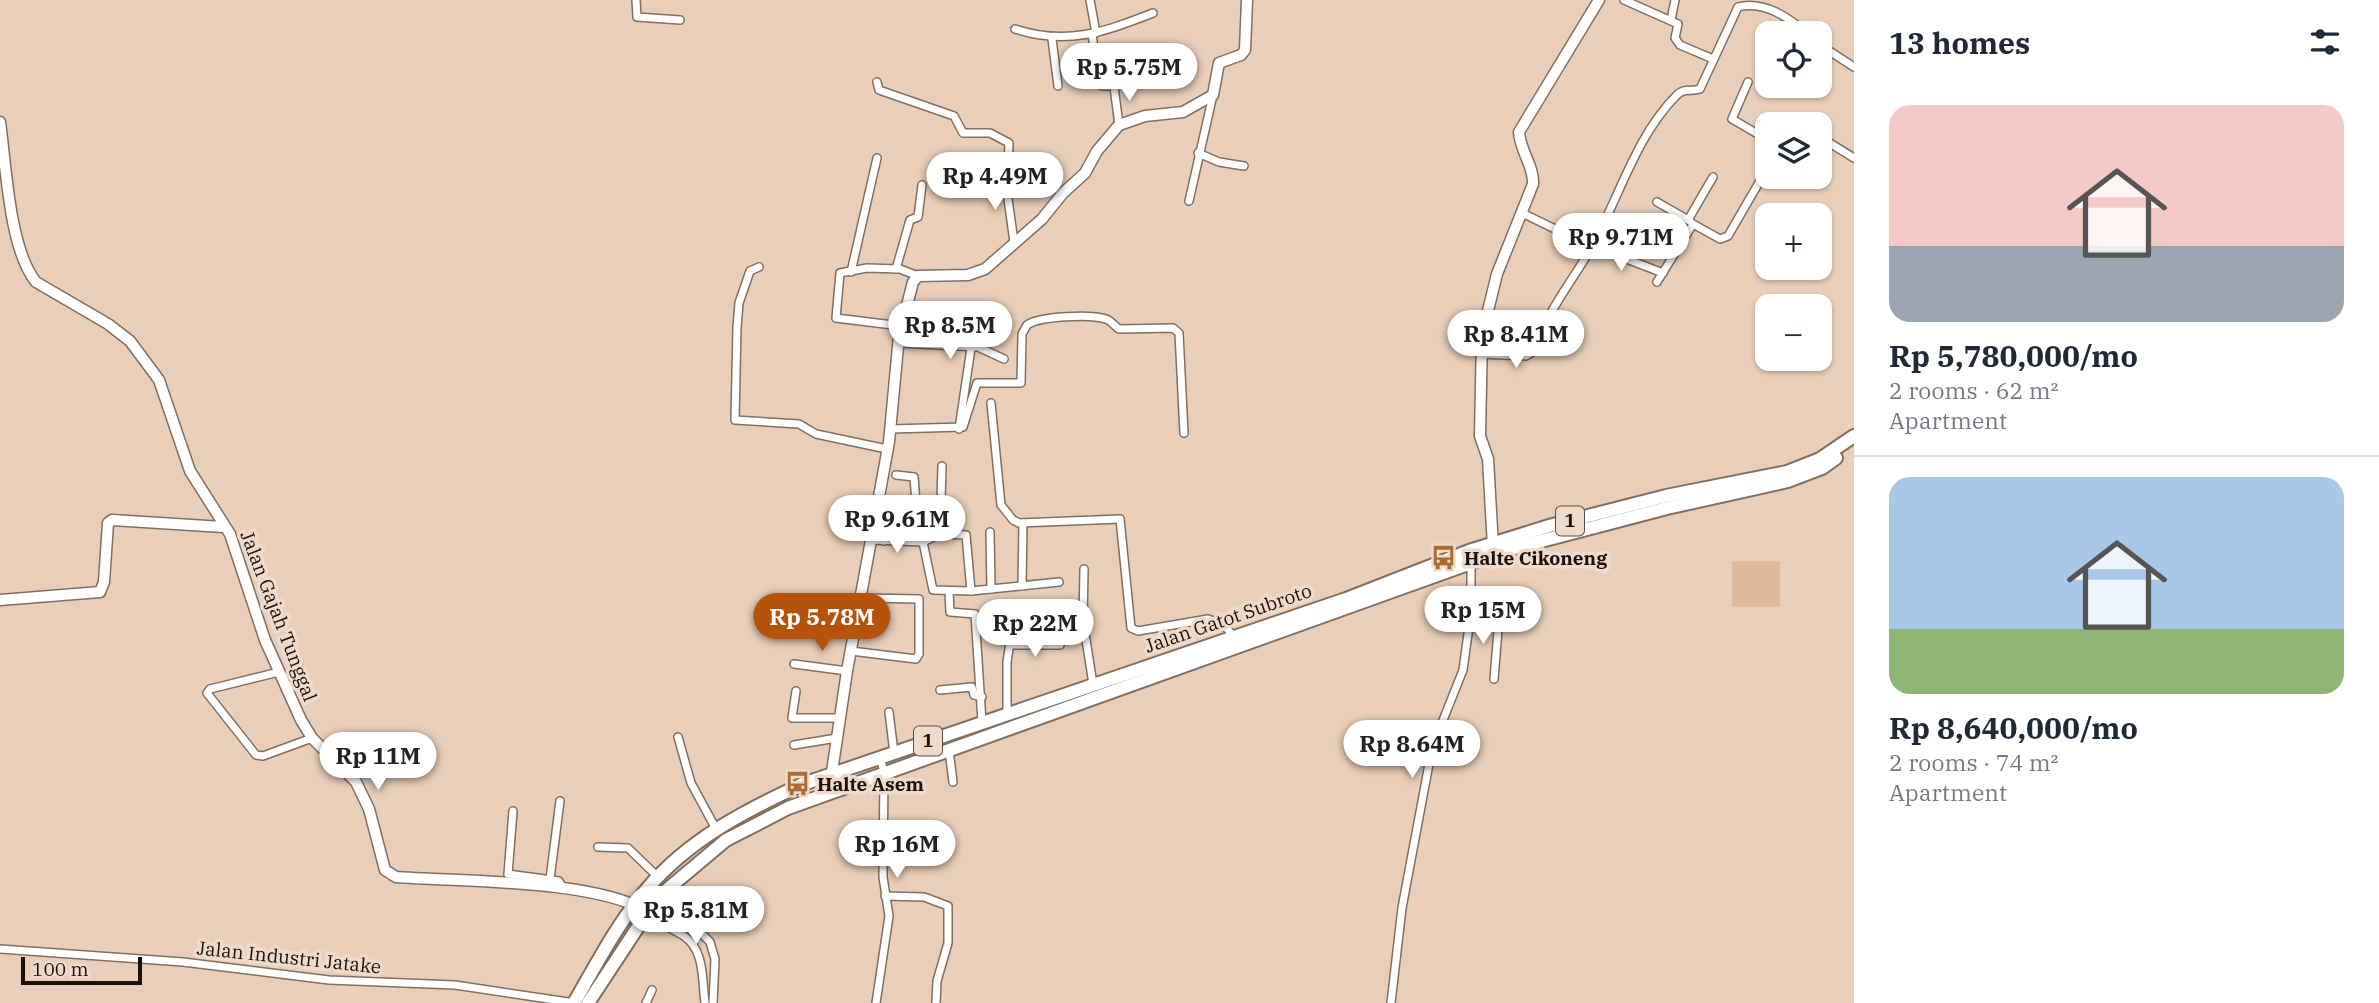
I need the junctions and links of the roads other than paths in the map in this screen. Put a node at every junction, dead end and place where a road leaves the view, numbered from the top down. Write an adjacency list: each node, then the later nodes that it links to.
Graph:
1 (636, 0): 8 (street)
2 (1090, 0): 12 (street)
3 (1247, 0): 22 (street)
4 (1600, 0): 36 (street)
5 (1624, 0): 9 (street)
6 (1675, 0): 9 (street)
7 (1153, 13): 12 (street)
8 (680, 20)
9 (1671, 20): 15 (street)
10 (1791, 21): 15 (street)
11 (1016, 29): 13 (street)
12 (1094, 34): 13 (street); 21 (street)
13 (1052, 39): 20 (street)
14 (1832, 53): 16 (street)
15 (1713, 59): 39 (street)
16 (1854, 67)
17 (1149, 70): 21 (street)
18 (877, 82): 38 (street)
19 (1748, 82): 25 (street)
20 (1058, 86)
21 (1113, 86): 24 (street)
22 (1213, 95): 24 (street); 27 (street)
23 (0, 122): 61 (street, Jalan Gajah Tunggal)
24 (1119, 125): 38 (street)
25 (1755, 132)
26 (1832, 144): 29 (street)
27 (1198, 153): 30 (street); 34 (street)
28 (877, 158): 42 (street)
29 (1854, 158)
30 (1244, 166)
31 (1713, 177): 37 (street)
32 (922, 186): 41 (street)
33 (1755, 189): 37 (street)
34 (1189, 201)
35 (1657, 202): 37 (street)
36 (1522, 213): 39 (street); 49 (street)
37 (1690, 222): 43 (street)
38 (1014, 242): 44 (street)
39 (1592, 246): 43 (street); 49 (street)
40 (759, 267): 57 (street)
41 (896, 269): 42 (street); 44 (street)
42 (851, 272): 46 (street)
43 (1663, 273): 45 (street)
44 (918, 276): 46 (street)
45 (1657, 282)
46 (901, 326): 47 (street)
47 (898, 344): 48 (street); 52 (street)
48 (971, 348): 50 (street); 53 (street)
49 (1481, 354): 68 (street)
50 (1004, 359)
51 (990, 403): 60 (street)
52 (890, 429): 53 (street); 57 (street)
53 (960, 429): 54 (street)
54 (1184, 433)
55 (1854, 436): 68 (highway, Jalan Gatot Subroto / 1)
56 (1854, 446): 68 (highway, Jalan Gatot Subroto / 1)
57 (887, 449): 65 (street)
58 (942, 466): 63 (street)
59 (896, 475): 62 (street)
60 (1023, 523): 72 (street); 80 (street)
61 (223, 527): 77 (street); 86 (street, Jalan Gajah Tunggal)
62 (918, 528): 63 (street); 66 (street)
63 (940, 531): 67 (street); 74 (street)
64 (990, 532): 73 (street)
65 (873, 540): 66 (street); 76 (street)
66 (884, 541): 67 (street)
67 (923, 542): 75 (street)
68 (1493, 550): 69 (highway, Jalan Gatot Subroto / 1)
69 (1470, 557): 78 (street); 80 (highway, Jalan Gatot Subroto / 1)
70 (1084, 569): 88 (street)
71 (1059, 582): 72 (street)
72 (1022, 586): 73 (street)
73 (992, 589): 74 (street)
74 (971, 591): 75 (street)
75 (949, 592): 91 (street)
76 (862, 598): 83 (street); 83 (street)
77 (0, 600)
78 (1471, 612): 87 (street); 127 (street)
79 (1065, 616): 81 (street)
80 (1236, 643): 88 (highway, Jalan Gatot Subroto / 1); 100 (highway, Jalan Gatot Subroto / 1)
81 (1010, 645): 82 (street); 93 (street)
82 (1060, 645)
83 (851, 652): 85 (street)
84 (794, 664): 85 (street)
85 (847, 670): 94 (street)
86 (279, 672): 97 (street, Jalan Gajah Tunggal); 97 (street)
87 (1494, 679)
88 (1093, 684): 93 (highway, Jalan Gatot Subroto / 1)
89 (940, 690): 91 (street)
90 (796, 691): 94 (street)
91 (982, 697): 95 (street)
92 (889, 712): 101 (street)
93 (1007, 713): 95 (highway, Jalan Gatot Subroto / 1)
94 (841, 718): 98 (street)
95 (982, 722): 101 (highway, Jalan Gatot Subroto / 1)
96 (678, 737): 109 (street)
97 (312, 738): 113 (street, Jalan Gajah Tunggal)
98 (837, 738): 99 (street); 104 (street)
99 (794, 745)
100 (949, 750): 103 (highway, Jalan Gatot Subroto / 1); 105 (street)
101 (894, 753): 102 (highway, Jalan Gatot Subroto / 1)
102 (880, 757): 103 (street); 104 (highway, Jalan Gatot Subroto / 1)
103 (884, 772): 106 (highway, Jalan Gatot Subroto / 1); 114 (street)
104 (830, 775): 106 (street); 109 (highway, Jalan Gatot Subroto / 1)
105 (953, 782)
106 (829, 792): 115 (highway, Jalan Gatot Subroto / 1)
107 (560, 801): 112 (street)
108 (513, 811): 112 (street)
109 (716, 829): 111 (highway, Jalan Gatot Subroto / 1)
110 (598, 847): 111 (street)
111 (658, 877): 115 (highway, Jalan Gatot Subroto / 1)
112 (550, 879): 113 (street)
113 (564, 890): 115 (street, Jalan Gajah Tunggal)
114 (885, 897): 125 (street); 126 (street)
115 (641, 908): 116 (street); 117 (street); 120 (highway, Jalan Gatot Subroto / 1); 121 (highway, Jalan Gatot Subroto / 1)
116 (682, 914): 117 (street); 124 (street)
117 (671, 929): 123 (street)
118 (0, 949): 120 (street, Jalan Industri Jatake)
119 (652, 990): 122 (street)
120 (575, 1003)
121 (588, 1003)
122 (646, 1003)
123 (705, 1003)
124 (713, 1003)
125 (876, 1003)
126 (936, 1003)
127 (1391, 1003)

